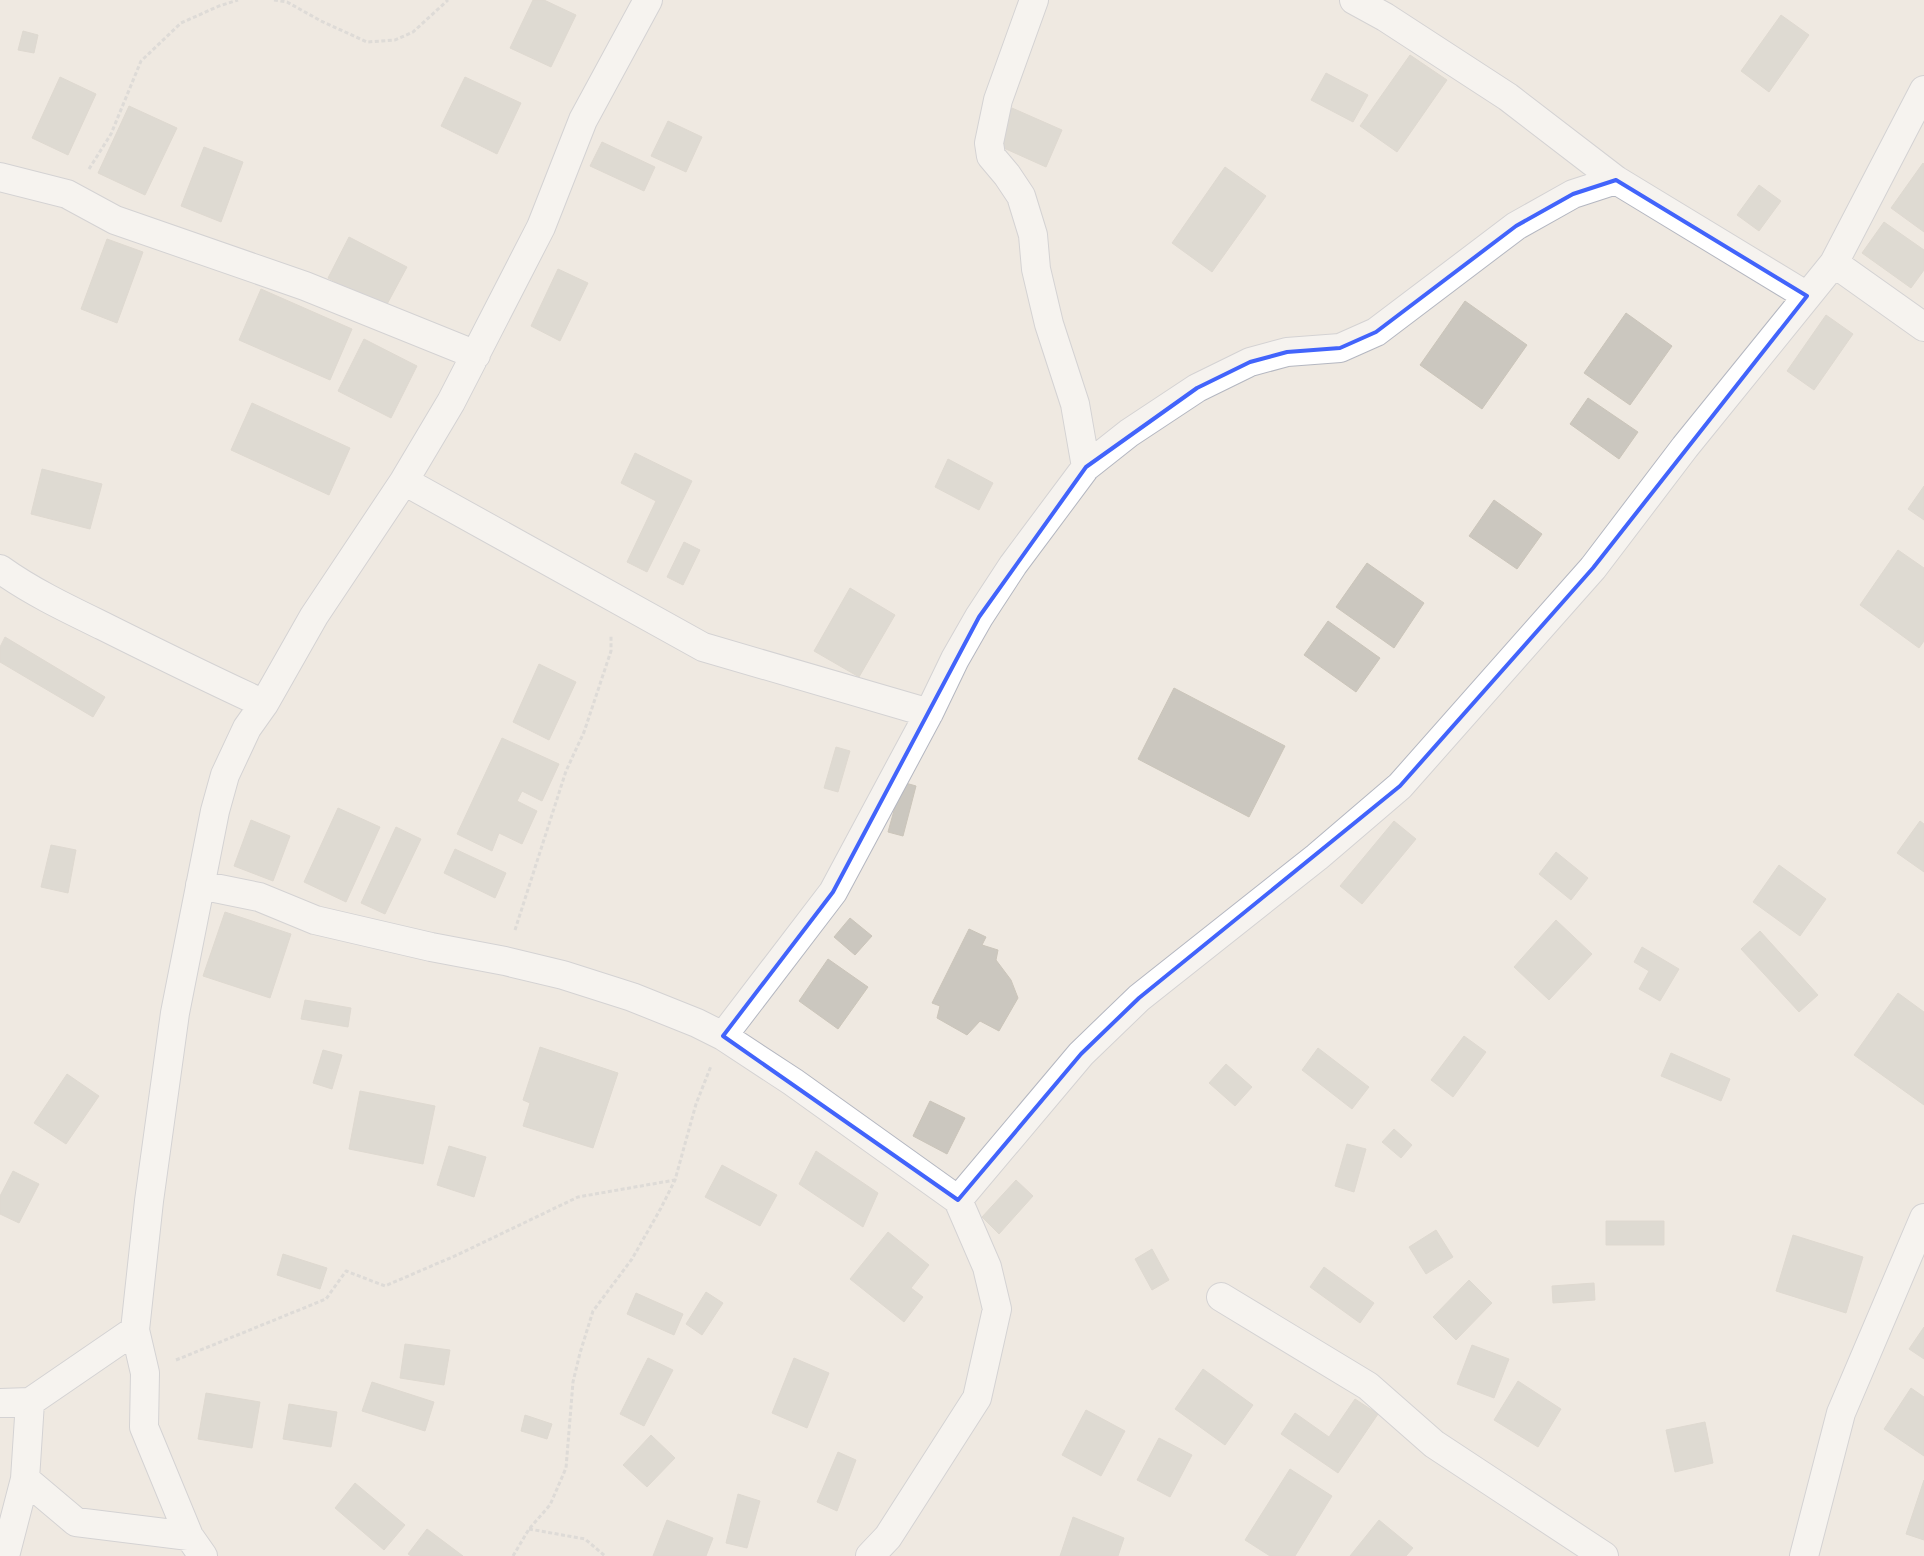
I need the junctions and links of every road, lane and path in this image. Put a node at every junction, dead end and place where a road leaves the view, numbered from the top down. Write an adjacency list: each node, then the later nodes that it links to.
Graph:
1 (238, 0): 11 (path)
2 (274, 0): 3 (path)
3 (448, 0)
4 (648, 0): 15 (street)
5 (1034, 0): 16 (street)
6 (1354, 0): 7 (street)
7 (1389, 8): 10 (street)
8 (1924, 90): 12 (street)
9 (0, 176): 11 (street)
10 (1616, 180): 13 (street); 16 (street)
11 (67, 194): 15 (street)
12 (1834, 262): 13 (street); 14 (street)
13 (1807, 296): 26 (street)
14 (1924, 327)
15 (476, 355): 17 (street)
16 (1086, 467): 21 (street)
17 (404, 482): 19 (street); 20 (street)
18 (0, 569): 20 (street)
19 (613, 597): 21 (street); 23 (path)
20 (264, 704): 22 (street)
21 (929, 713): 24 (street)
22 (200, 885): 23 (street); 29 (street)
23 (505, 961): 24 (street)
24 (723, 1036): 25 (path); 26 (street)
25 (675, 1180): 30 (path); 34 (path)
26 (958, 1200): 39 (street)
27 (1924, 1218): 41 (street)
28 (1221, 1296): 40 (street)
29 (135, 1330): 30 (street); 31 (street)
30 (145, 1373): 35 (street)
31 (30, 1402): 32 (street); 33 (street)
32 (0, 1403)
33 (24, 1478): 35 (street); 36 (street)
34 (529, 1529): 37 (path); 38 (path)
35 (196, 1546)
36 (5, 1556)
37 (513, 1556)
38 (605, 1556)
39 (870, 1556)
40 (1604, 1556)
41 (1804, 1556)

